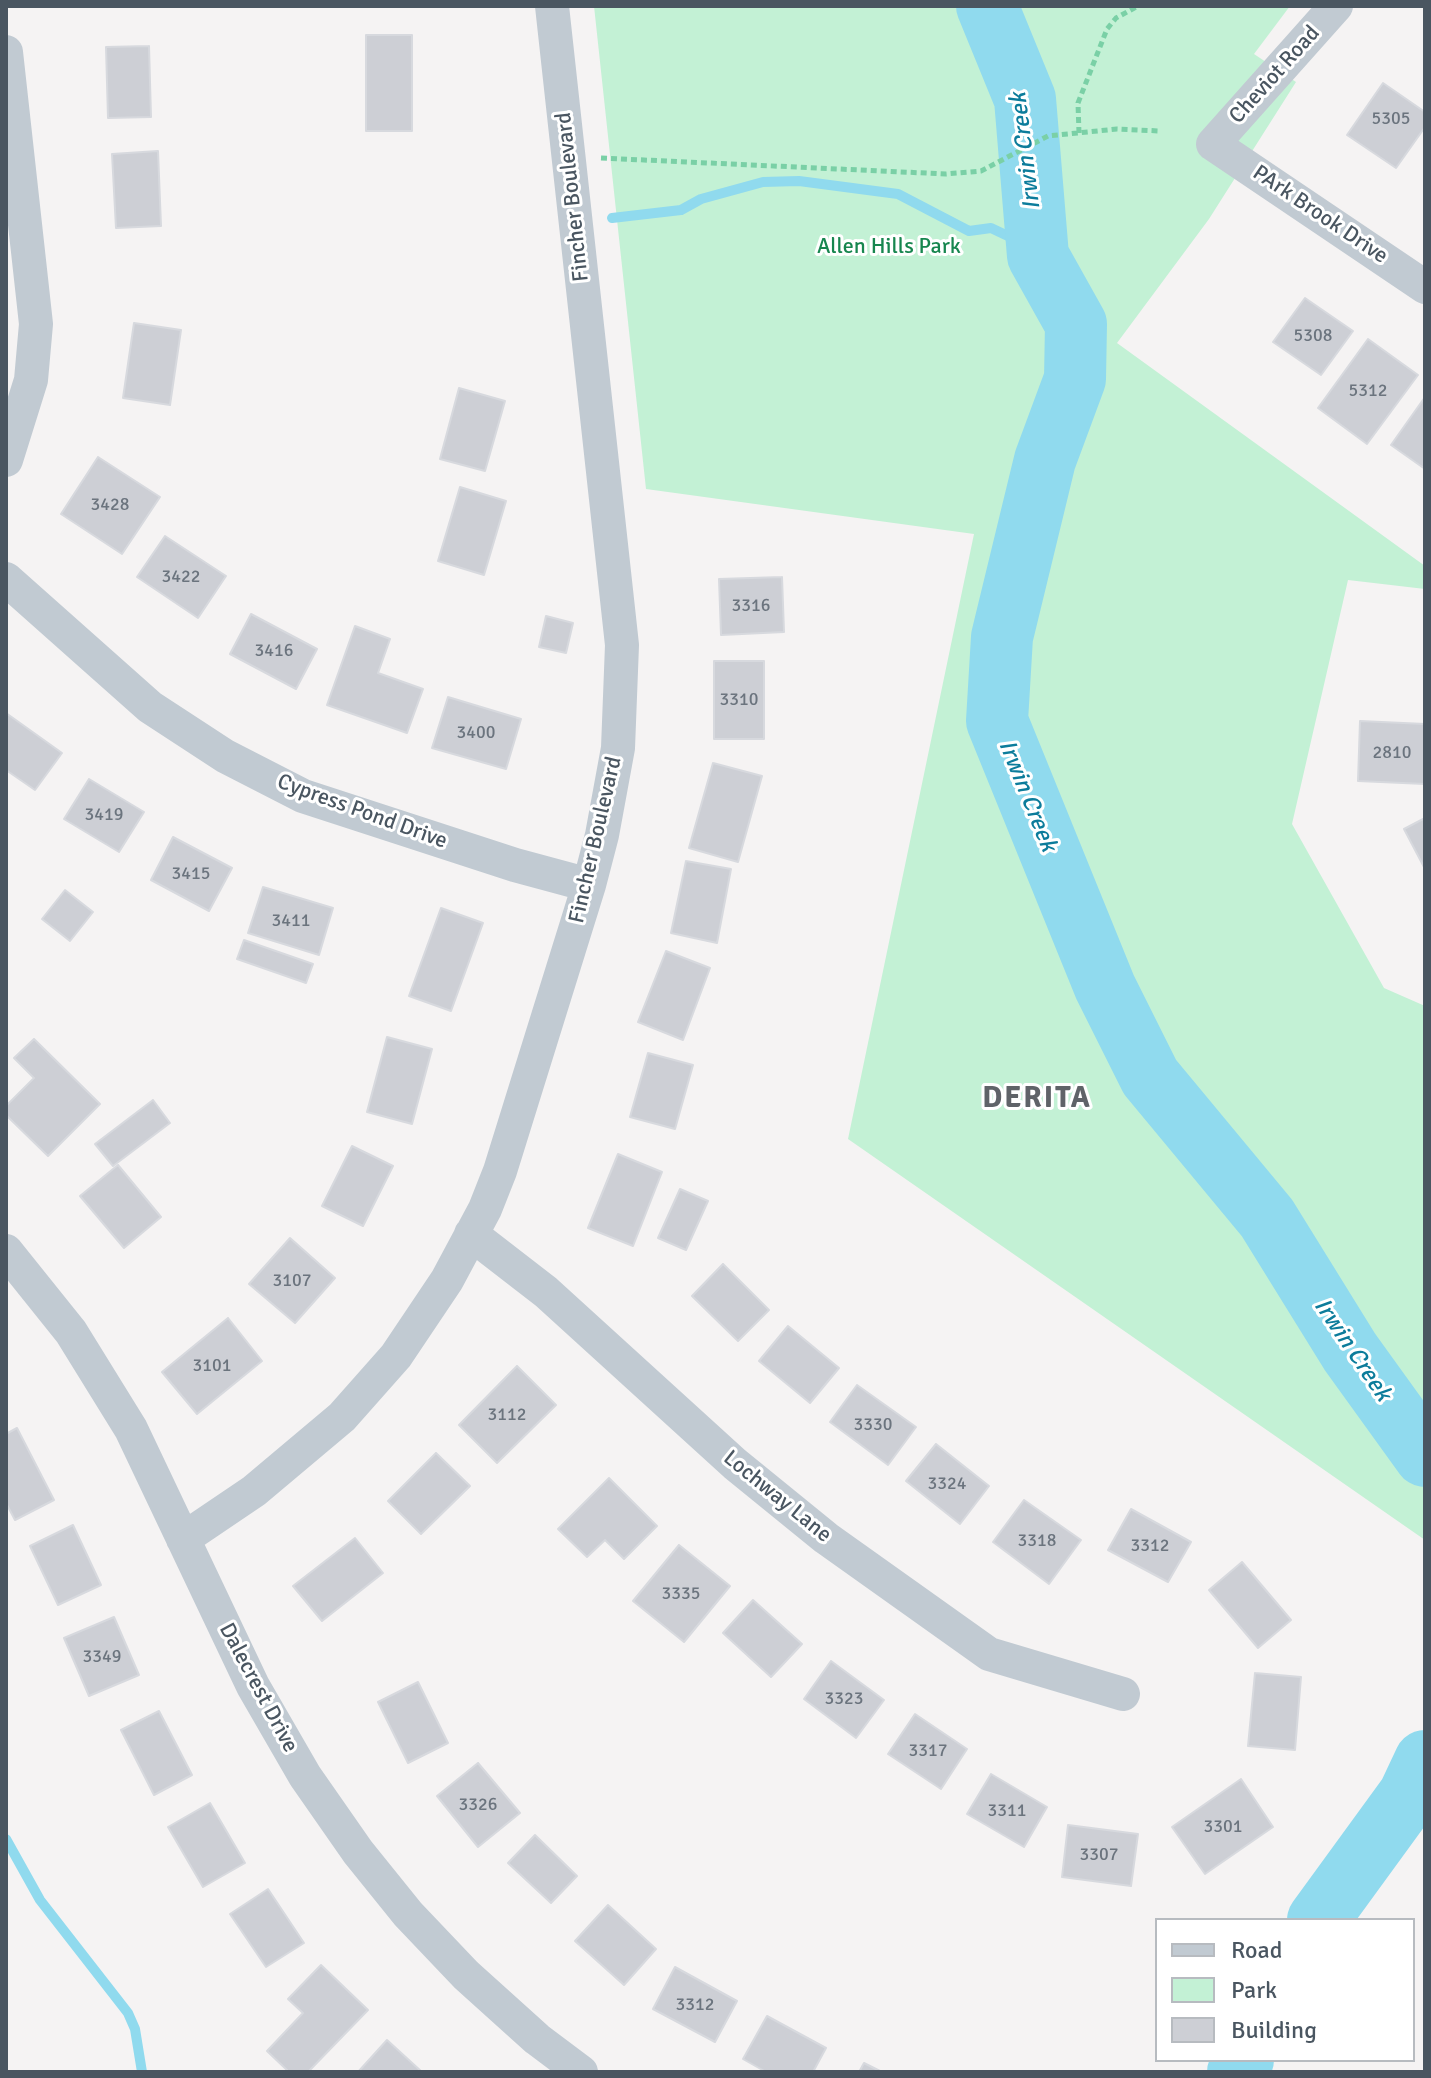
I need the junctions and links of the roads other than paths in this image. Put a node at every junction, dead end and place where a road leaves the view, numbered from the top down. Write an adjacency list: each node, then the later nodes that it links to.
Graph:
1 (552, 6): 8 (street, Fincher Boulevard)
2 (1336, 6): 4 (street, Cheviot Road)
3 (6, 52): 6 (street)
4 (1213, 144): 5 (street, PArk Brook Drive)
5 (1425, 287)
6 (6, 460)
7 (6, 579): 8 (street, Cypress Pond Drive)
8 (589, 885): 9 (street, Fincher Boulevard)
9 (471, 1234): 11 (street, Fincher Boulevard); 12 (street, Lochway Lane)
10 (6, 1251): 11 (street, Dalecrest Drive)
11 (183, 1539): 13 (street, Dalecrest Drive)
12 (1123, 1694)
13 (581, 2072)

